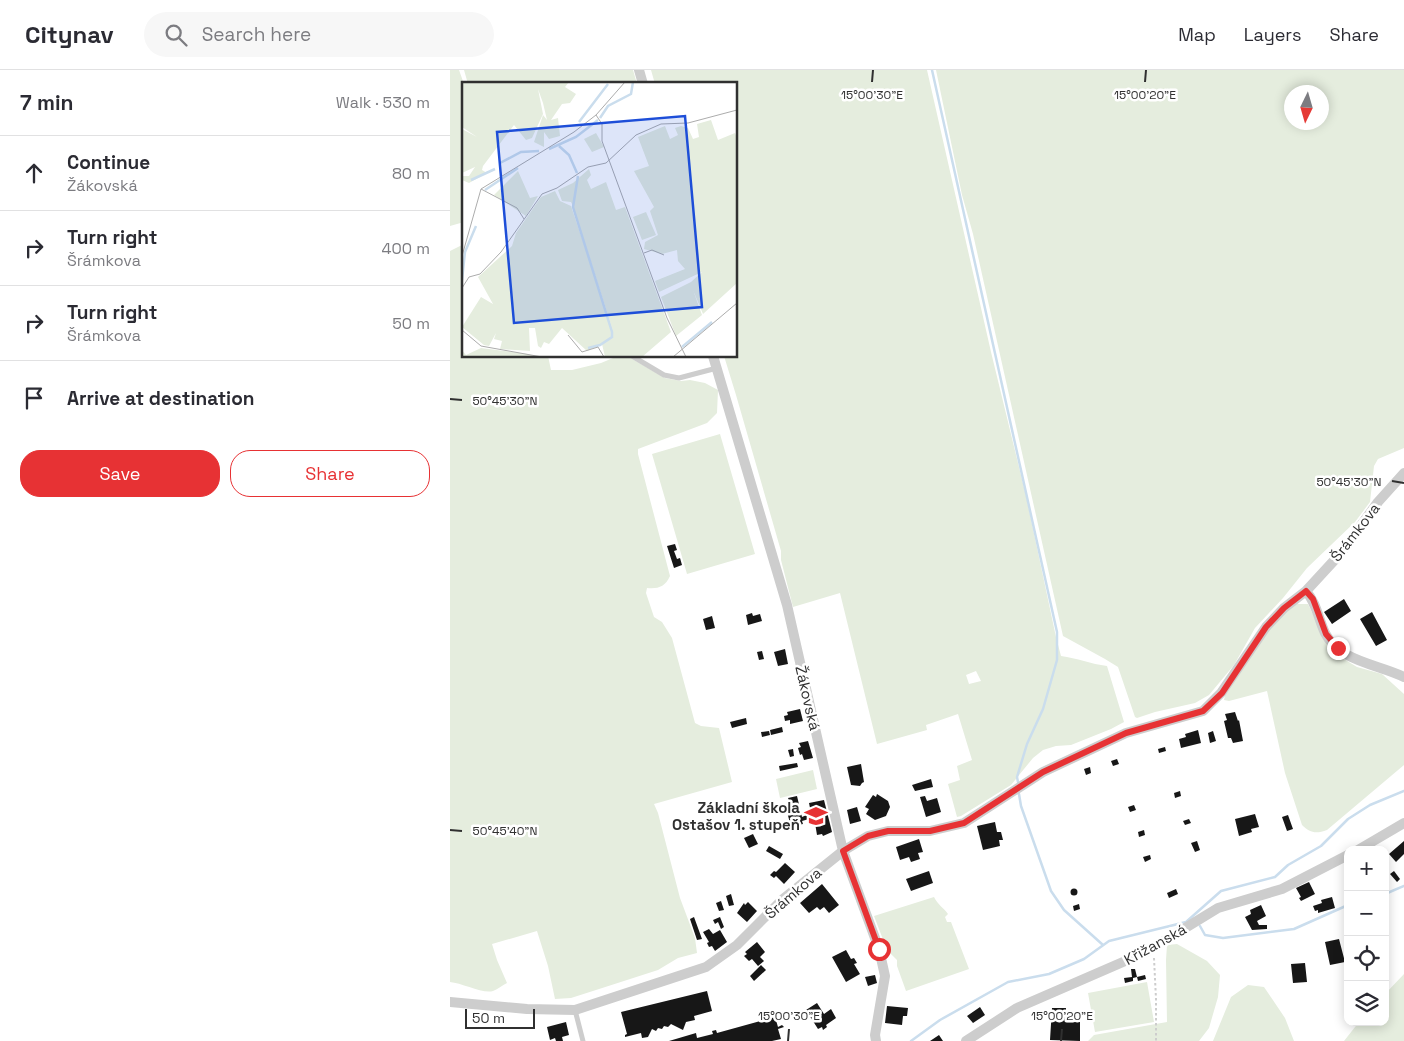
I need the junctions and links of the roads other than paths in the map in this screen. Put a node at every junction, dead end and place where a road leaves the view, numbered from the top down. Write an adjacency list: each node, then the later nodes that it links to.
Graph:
1 (635, 358): 3 (lane)
2 (714, 358): 3 (street, Žákovská)
3 (716, 368): 9 (street, Žákovská)
4 (1404, 473): 5 (street, Šrámkova)
5 (1306, 591): 6 (street); 9 (street, Šrámkova)
6 (1404, 677)
7 (1404, 823): 8 (street)
8 (1365, 846)
9 (843, 851): 12 (street, Šrámkova); 14 (street, Žákovská)
10 (1344, 857): 15 (street, Křižanská)
11 (450, 1002): 12 (street, Šrámkova)
12 (574, 1010): 13 (lane)
13 (584, 1041)
14 (876, 1041)
15 (966, 1041)

